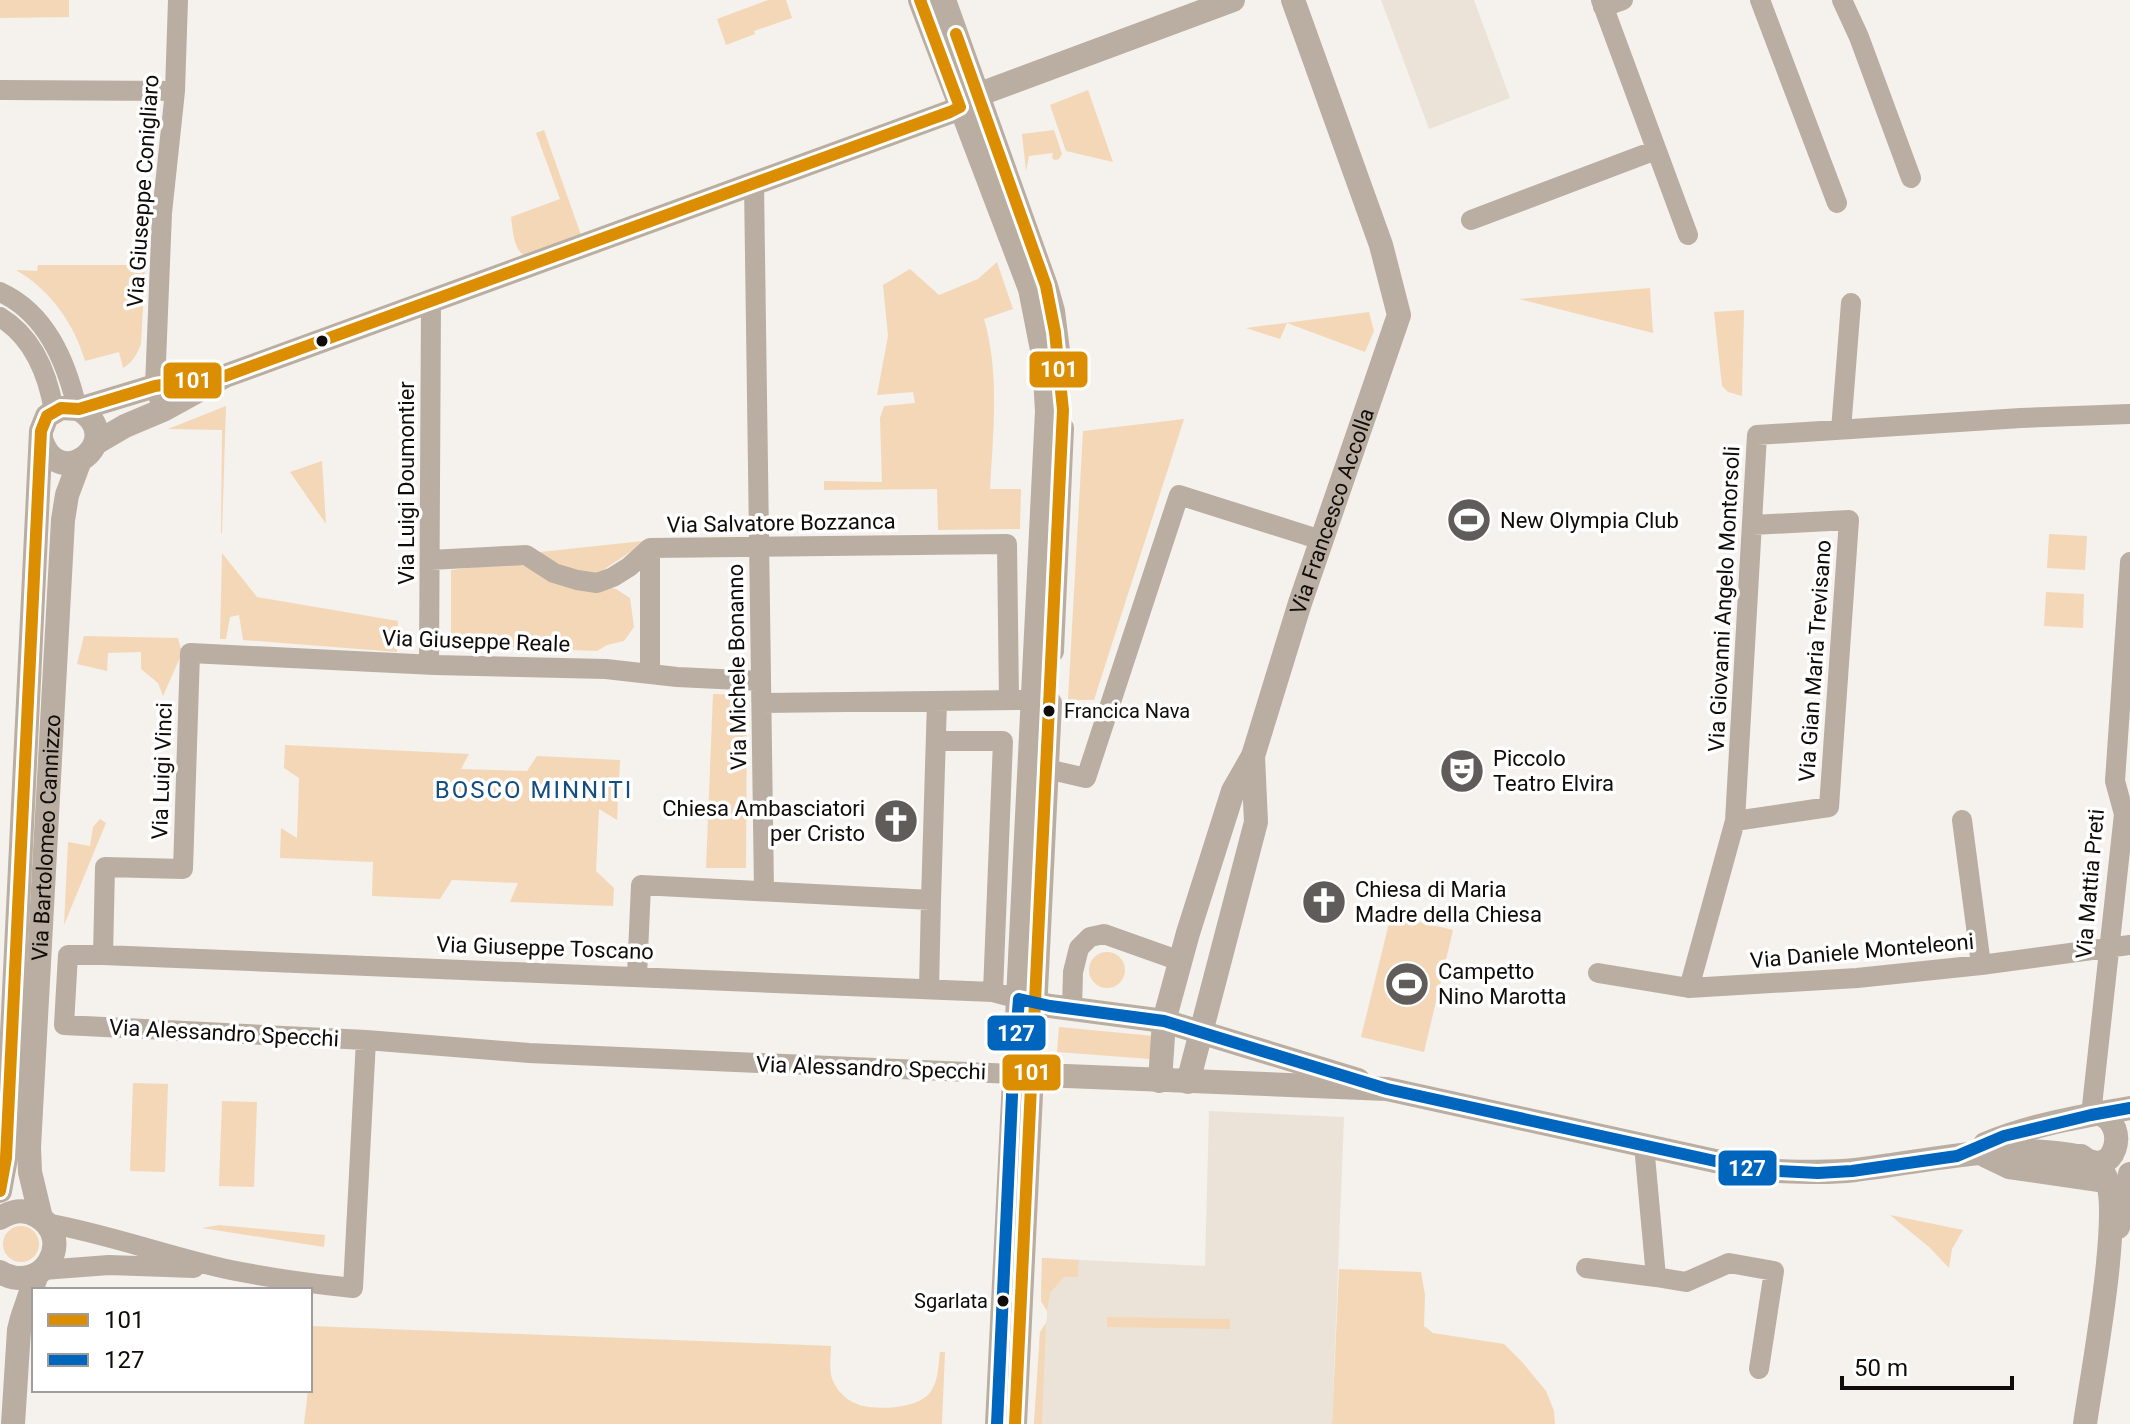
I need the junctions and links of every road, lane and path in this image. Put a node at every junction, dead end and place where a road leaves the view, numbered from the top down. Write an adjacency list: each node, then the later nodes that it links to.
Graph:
1 (178, 0): 10 (street, Via Giuseppe Conigliaro)
2 (920, 0): 11 (street)
3 (944, 0): 11 (street)
4 (1233, 0): 11 (street)
5 (1293, 0): 31 (street, Via Francesco Accolla)
6 (1760, 0): 15 (street)
7 (1842, 0): 13 (street)
8 (1609, 2): 12 (street)
9 (0, 90): 10 (street)
10 (175, 91): 23 (street, Via Giuseppe Conigliaro)
11 (970, 102): 14 (street); 41 (street); 46 (street)
12 (1656, 150): 16 (street); 17 (street)
13 (1911, 178)
14 (754, 184): 19 (street); 32 (street, Via Michele Bonanno)
15 (1837, 203)
16 (1471, 220)
17 (1688, 235)
18 (0, 292): 24 (street)
19 (431, 301): 22 (street); 34 (street, Via Luigi Doumontier)
20 (1851, 303): 27 (street)
21 (0, 317): 24 (street)
22 (225, 376): 23 (street); 25 (street)
23 (155, 386): 24 (street); 25 (street)
24 (70, 404): 28 (street); 29 (street)
25 (163, 410): 29 (street)
26 (2130, 414): 27 (street, Via Giovanni Angelo Montorsoli)
27 (1841, 430): 30 (street, Via Giovanni Angelo Montorsoli)
28 (41, 439): 29 (street); 75 (street, Via Bartolomeo Cannizzo)
29 (88, 452): 77 (street, Via Bartolomeo Cannizzo)
30 (1753, 525): 48 (street, Via Giovanni Angelo Montorsoli); 48 (street, Via Gian Maria Trevisano)
31 (1321, 540): 45 (street, Via Francesco Accolla); 46 (street)
32 (759, 547): 33 (street, Via Salvatore Bozzanca); 39 (street, Via Michele Bonanno); 40 (street, Via Salvatore Bozzanca)
33 (650, 548): 34 (street, Via Salvatore Bozzanca); 38 (street)
34 (430, 560): 37 (street, Via Luigi Doumontier)
35 (2130, 562): 51 (street, Via Mattia Preti)
36 (190, 653): 37 (street, Via Giuseppe Reale); 52 (street, Via Luigi Vinci)
37 (429, 665): 38 (street, Via Giuseppe Reale)
38 (650, 673): 39 (street, Via Giuseppe Reale)
39 (761, 681): 43 (street, Via Michele Bonanno)
40 (1009, 700): 41 (street); 42 (street)
41 (1034, 700): 60 (street)
42 (937, 701): 43 (street); 44 (street)
43 (762, 703): 49 (street, Via Michele Bonanno)
44 (936, 741): 50 (street); 59 (street)
45 (1253, 756): 53 (street); 64 (street, Via Francesco Accolla)
46 (1047, 769): 60 (street)
47 (1962, 820): 54 (street)
48 (1735, 821): 57 (street, Via Giovanni Angelo Montorsoli)
49 (764, 891): 50 (street); 56 (street)
50 (931, 900): 58 (street)
51 (2120, 947): 54 (street, Via Daniele Monteleoni); 71 (street, Via Mattia Preti)
52 (103, 955): 56 (street, Via Giuseppe Toscano); 63 (street, Via Giuseppe Toscano)
53 (1180, 961): 61 (street); 62 (street)
54 (1981, 965): 57 (street, Via Daniele Monteleoni)
55 (1598, 973): 57 (street, Via Daniele Monteleoni)
56 (637, 976): 58 (street, Via Giuseppe Toscano)
57 (1689, 988)
58 (929, 989): 59 (street, Via Giuseppe Toscano)
59 (993, 992): 60 (street, Via Giuseppe Toscano)
60 (1027, 1001): 61 (street); 66 (street)
61 (1072, 1009): 62 (street)
62 (1164, 1021): 64 (street); 67 (street)
63 (64, 1025): 65 (street, Via Alessandro Specchi)
64 (1200, 1031): 68 (street, Via Francesco Accolla); 69 (street)
65 (366, 1040): 66 (street, Via Alessandro Specchi); 79 (street)
66 (1023, 1075): 67 (street, Via Alessandro Specchi); 87 (street); 88 (street)
67 (1160, 1081): 68 (street, Via Alessandro Specchi)
68 (1188, 1082): 69 (street, Via Alessandro Specchi)
69 (1387, 1089): 72 (street, Via Alessandro Specchi)
70 (2130, 1108): 71 (street)
71 (2093, 1115): 73 (street); 74 (street); 74 (street)
72 (1644, 1145): 73 (street, Via Alessandro Specchi); 82 (street)
73 (1968, 1154): 74 (street); 74 (street)
74 (2115, 1157): 89 (street)
75 (0, 1191)
76 (0, 1218): 77 (street)
77 (44, 1220): 79 (street); 81 (street, Via Bartolomeo Cannizzo)
78 (1586, 1268): 82 (street)
79 (230, 1270): 81 (street)
80 (0, 1272): 81 (street)
81 (40, 1272): 83 (street)
82 (1656, 1277): 85 (street)
83 (34, 1288)
84 (32, 1292): 86 (street)
85 (1759, 1369)
86 (13, 1424)
87 (997, 1424)
88 (1015, 1424)
89 (2085, 1424)

